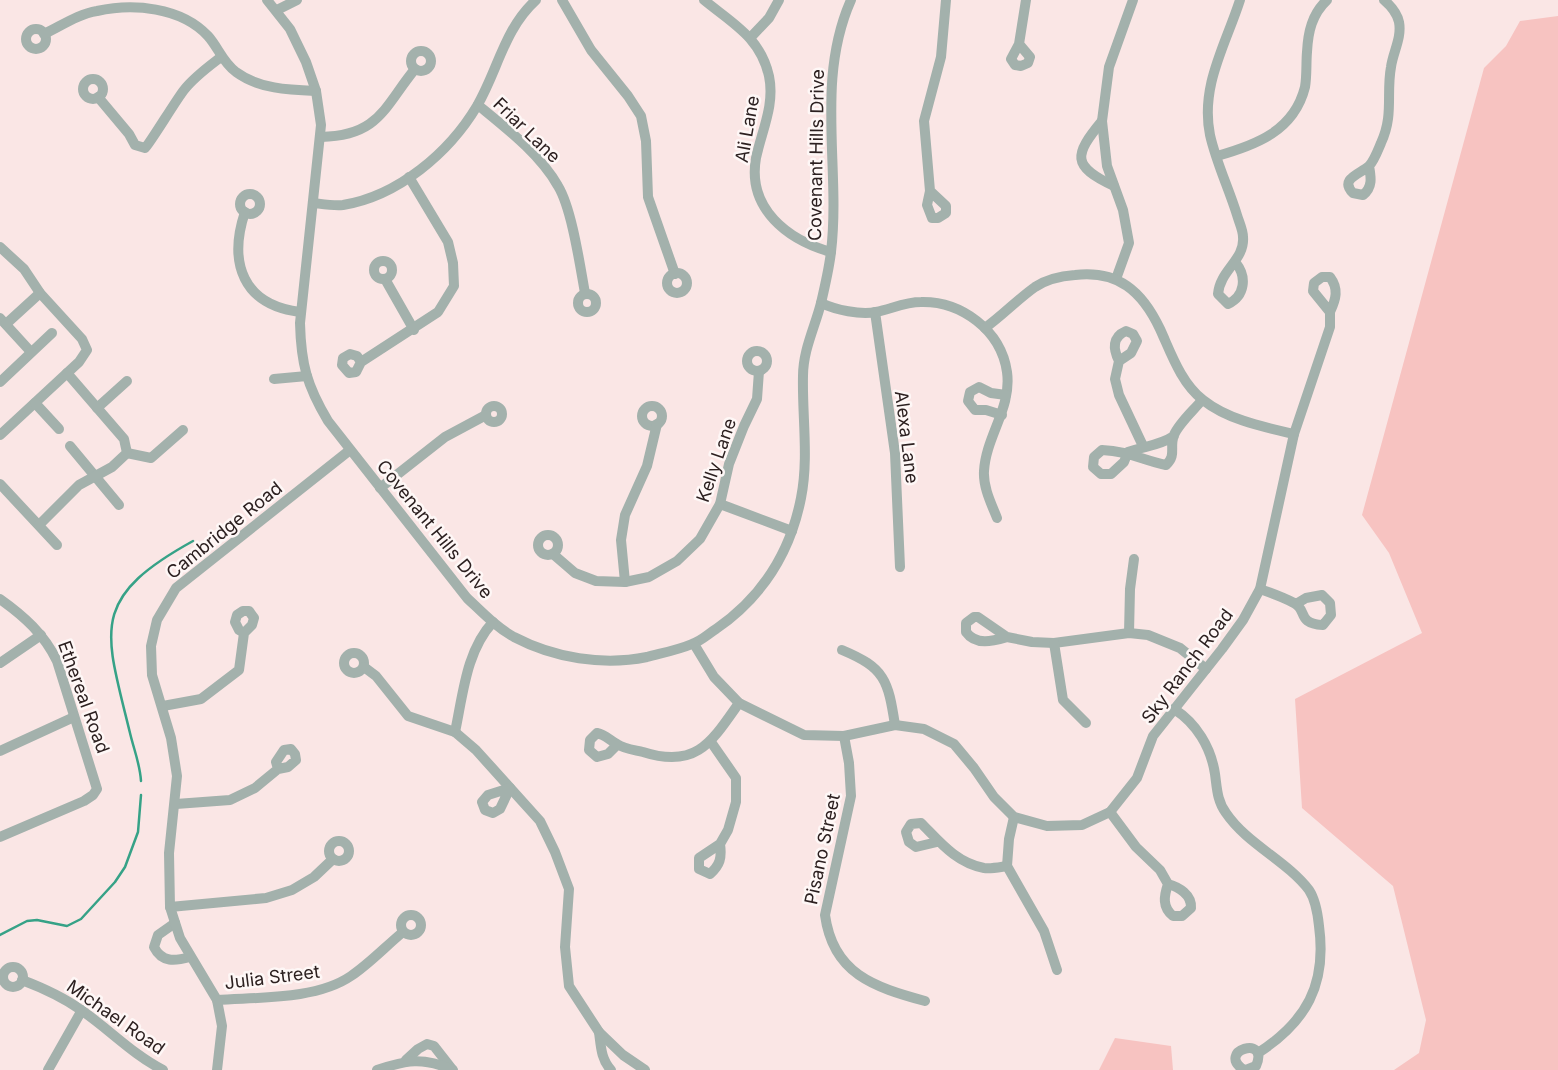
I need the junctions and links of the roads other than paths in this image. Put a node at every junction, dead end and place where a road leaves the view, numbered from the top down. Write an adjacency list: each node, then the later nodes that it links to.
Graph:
1 (267, 0): 14 (street, Covenant Hills Drive)
2 (297, 0): 14 (street)
3 (536, 0): 22 (street)
4 (562, 0): 35 (street)
5 (704, 0): 16 (street, Ali Lane)
6 (779, 0): 16 (street)
7 (851, 0): 33 (street, Covenant Hills Drive)
8 (946, 0): 29 (street)
9 (1026, 0): 17 (street)
10 (1133, 0): 23 (street)
11 (1240, 0): 25 (street)
12 (1327, 0): 25 (street)
13 (1384, 0): 26 (street)
14 (277, 10): 20 (street, Covenant Hills Drive)
15 (44, 34): 18 (street)
16 (750, 37): 33 (street, Ali Lane)
17 (1019, 44)
18 (221, 57): 20 (street); 21 (street)
19 (416, 69): 24 (street)
20 (316, 91): 24 (street, Covenant Hills Drive)
21 (98, 97)
22 (478, 105): 27 (street); 39 (street, Friar Lane)
23 (1102, 122): 28 (street); 28 (street)
24 (321, 137): 30 (street, Covenant Hills Drive)
25 (1217, 156): 34 (street)
26 (1369, 166)
27 (409, 178): 30 (street); 46 (street)
28 (1114, 186): 37 (street)
29 (930, 191)
30 (313, 203): 41 (street, Covenant Hills Drive)
31 (245, 212): 41 (street)
32 (0, 247): 38 (street)
33 (831, 252): 40 (street, Covenant Hills Drive)
34 (1236, 263)
35 (675, 274)
36 (386, 279): 46 (street)
37 (1116, 280): 45 (street); 58 (street)
38 (40, 293): 44 (street); 52 (street)
39 (585, 293)
40 (821, 303): 42 (street); 80 (street, Covenant Hills Drive)
41 (300, 312): 53 (street, Covenant Hills Drive)
42 (875, 312): 45 (street); 84 (street, Alexa Lane)
43 (1330, 312): 66 (street, Sky Ranch Road)
44 (3, 321): 48 (street)
45 (985, 328): 57 (street)
46 (414, 330): 50 (street)
47 (52, 333): 48 (street)
48 (31, 352): 56 (street)
49 (1119, 361): 70 (street)
50 (361, 362)
51 (758, 371): 76 (street, Kelly Lane)
52 (67, 373): 59 (street); 60 (street)
53 (307, 376): 54 (street); 71 (street, Covenant Hills Drive)
54 (274, 379)
55 (127, 381): 60 (street)
56 (0, 382)
57 (1006, 395): 62 (street); 62 (street)
58 (1202, 400): 66 (street); 68 (street)
59 (34, 403): 64 (street); 67 (street)
60 (97, 408): 72 (street)
61 (486, 414): 75 (street)
62 (1002, 414): 78 (street)
63 (657, 424): 85 (street)
64 (58, 429)
65 (183, 430): 72 (street)
66 (1294, 434): 86 (street, Sky Ranch Road)
67 (0, 435)
68 (1174, 436): 70 (street); 70 (street)
69 (70, 446): 73 (street)
70 (1143, 446)
71 (350, 450): 75 (street, Covenant Hills Drive); 101 (street, Cambridge Road)
72 (127, 453): 73 (street)
73 (94, 476): 77 (street); 79 (street)
74 (0, 484): 79 (street)
75 (380, 488): 89 (street, Covenant Hills Drive)
76 (720, 504): 80 (street); 85 (street, Kelly Lane)
77 (118, 505)
78 (997, 518)
79 (38, 525): 81 (street)
80 (792, 531): 94 (street, Covenant Hills Drive)
81 (57, 545)
82 (553, 554): 85 (street, Kelly Lane)
83 (1134, 559): 91 (street)
84 (900, 567)
85 (625, 582)
86 (1260, 589): 88 (street); 99 (street, Sky Ranch Road)
87 (0, 599): 92 (street, Ethereal Road)
88 (1296, 604)
89 (493, 622): 94 (street, Covenant Hills Drive); 106 (street)
90 (244, 633): 101 (street)
91 (1129, 633): 95 (street); 99 (street)
92 (41, 635): 97 (street); 103 (street, Ethereal Road)
93 (1007, 637): 95 (street)
94 (694, 644): 100 (street, Sky Ranch Road)
95 (1054, 644): 104 (street)
96 (842, 650): 105 (street)
97 (0, 663)
98 (364, 667): 106 (street)
99 (1206, 668): 102 (street, Sky Ranch Road)
100 (739, 703): 107 (street, Sky Ranch Road); 108 (street)
101 (163, 706): 112 (street, Cambridge Road)
102 (1174, 709): 113 (street, Sky Ranch Road); 131 (street)
103 (74, 717): 110 (street); 115 (street, Ethereal Road)
104 (1086, 723)
105 (895, 725): 107 (street, Sky Ranch Road); 114 (street, Sky Ranch Road)
106 (455, 732): 130 (street)
107 (844, 736): 128 (street, Pisano Street)
108 (711, 742): 109 (street); 117 (street)
109 (617, 745)
110 (0, 751)
111 (278, 769): 112 (street)
112 (176, 804): 121 (street, Cambridge Road)
113 (1110, 812): 114 (street, Sky Ranch Road); 120 (street)
114 (1014, 817): 119 (street)
115 (0, 837)
116 (937, 842): 119 (street)
117 (720, 844)
118 (333, 859): 121 (street)
119 (1008, 866): 125 (street)
120 (1168, 884)
121 (170, 907): 122 (street, Cambridge Road)
122 (175, 923): 124 (street, Cambridge Road); 124 (street)
123 (403, 932): 127 (street, Julia Street)
124 (190, 957): 127 (street, Cambridge Road)
125 (1057, 970)
126 (22, 980): 129 (street, Michael Road)
127 (217, 1000): 135 (street, Cambridge Road)
128 (925, 1001)
129 (82, 1010): 133 (street, Michael Road); 134 (street)
130 (599, 1032): 138 (street); 139 (street)
131 (1258, 1053): 140 (street); 140 (street)
132 (406, 1060): 136 (street); 137 (street); 137 (street)
133 (157, 1069)
134 (48, 1070)
135 (217, 1070)
136 (377, 1070)
137 (453, 1070)
138 (611, 1070)
139 (645, 1070)
140 (1245, 1070)

